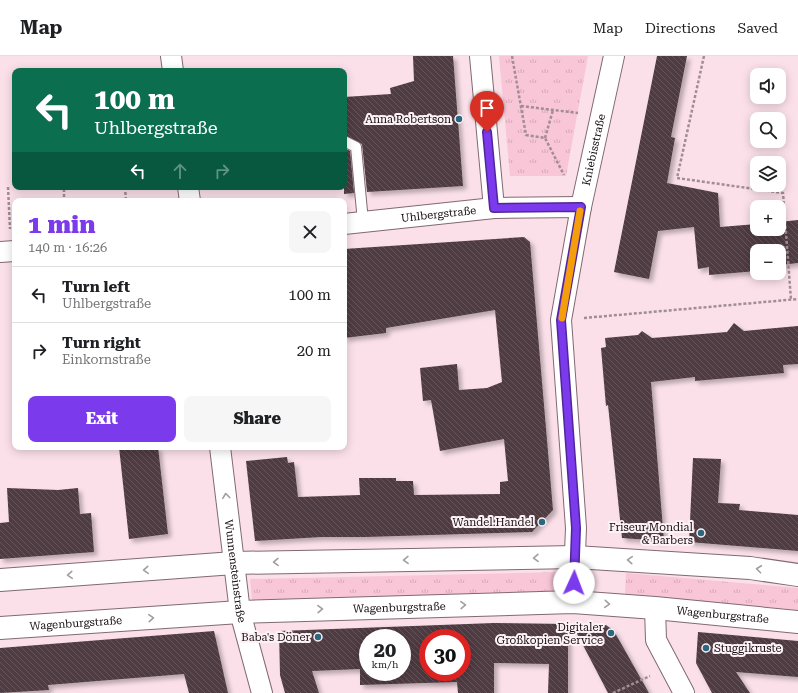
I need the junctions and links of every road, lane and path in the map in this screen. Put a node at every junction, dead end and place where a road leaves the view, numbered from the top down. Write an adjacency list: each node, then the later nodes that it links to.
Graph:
1 (171, 56): 6 (street)
2 (480, 56): 14 (street)
3 (512, 56): 7 (path)
4 (614, 56): 9 (street, Kniebisstraße)
5 (704, 56): 18 (path)
6 (173, 68)
7 (521, 106): 8 (path); 10 (path)
8 (553, 110): 9 (path); 10 (path)
9 (601, 115): 13 (street, Kniebisstraße)
10 (545, 138): 13 (path)
11 (347, 143): 15 (lane)
12 (8, 187): 16 (path)
13 (581, 207): 14 (street, Uhlbergstraße); 19 (street, Kniebisstraße)
14 (494, 208): 15 (street, Uhlbergstraße)
15 (354, 223)
16 (9, 252)
17 (798, 299): 18 (path)
18 (791, 300): 19 (path)
19 (561, 320): 21 (street, Kniebisstraße)
20 (220, 450): 22 (street, Wunnensteinstraße, one-way to 20)
21 (575, 557): 22 (main road, one-way to 22); 23 (main road, one-way to 21); 25 (street, Kniebisstraße)
22 (234, 563): 24 (main road, one-way to 24); 27 (street, Wunnensteinstraße)
23 (798, 574)
24 (0, 580)
25 (573, 602): 26 (main road, Wagenburgstraße, one-way to 26); 27 (main road, Wagenburgstraße, one-way to 25)
26 (655, 608): 28 (main road, Wagenburgstraße); 30 (street)
27 (240, 612): 29 (main road, Wagenburgstraße, one-way to 27); 31 (street, Wunnensteinstraße)
28 (798, 622)
29 (0, 628)
30 (670, 667): 32 (path); 33 (street)
31 (262, 693)
32 (613, 693)
33 (684, 693)

